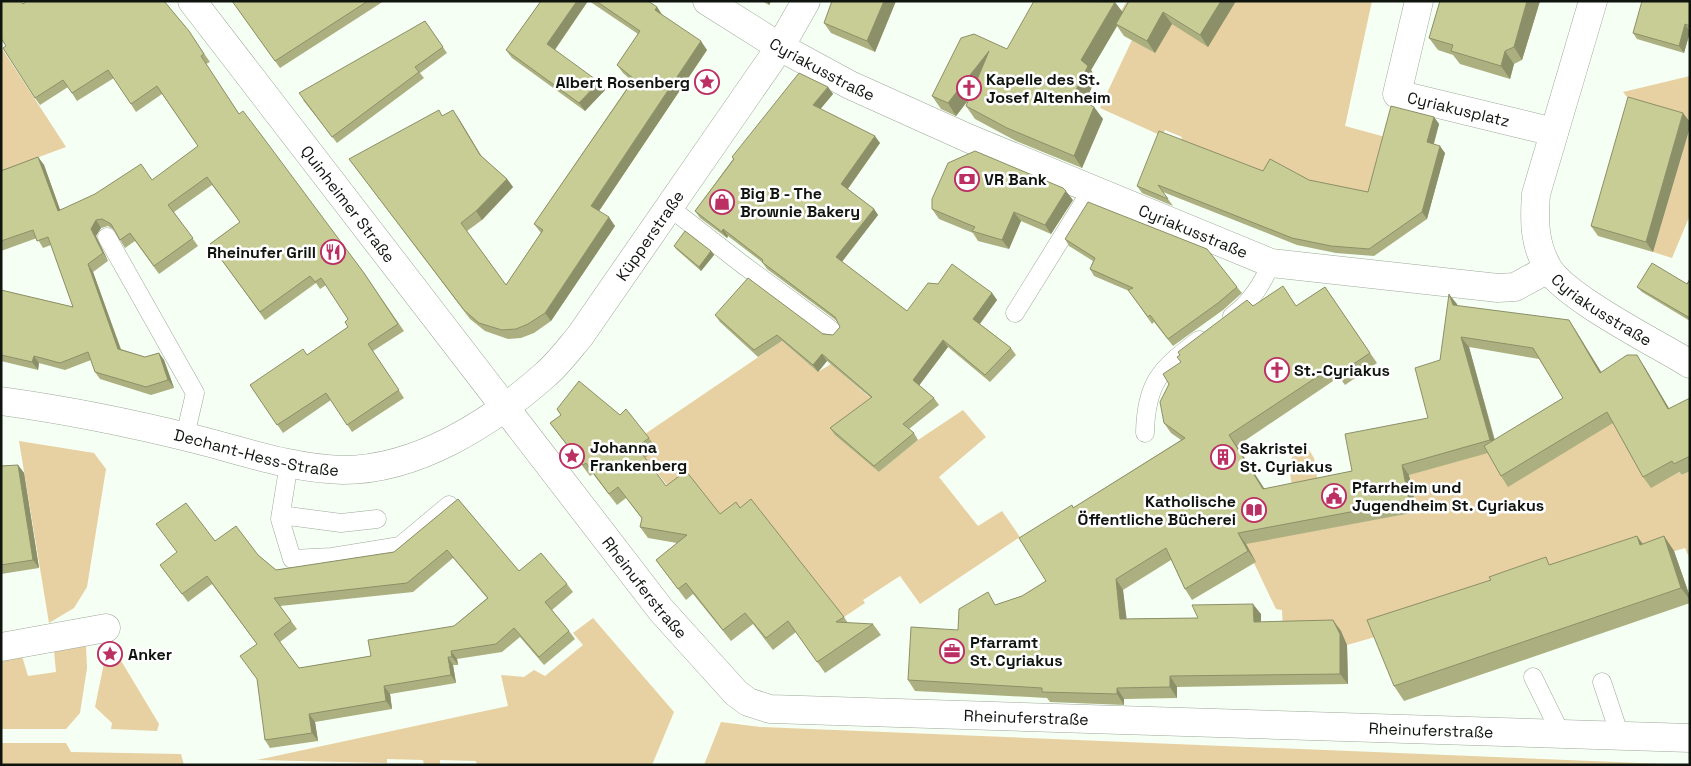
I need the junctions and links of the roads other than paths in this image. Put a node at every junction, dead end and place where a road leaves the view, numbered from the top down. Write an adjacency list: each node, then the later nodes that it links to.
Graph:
1 (192, 1): 17 (street, Quinheimer Straße)
2 (707, 1): 6 (street, Cyriakusstraße)
3 (806, 1): 6 (street, Küpperstraße)
4 (1419, 1): 7 (street, Cyriakusplatz)
5 (1593, 1): 7 (street)
6 (780, 47): 8 (street, Cyriakusstraße); 9 (street, Küpperstraße)
7 (1554, 132): 12 (street)
8 (1092, 189): 11 (street, Cyriakusstraße); 13 (lane)
9 (669, 207): 14 (lane); 17 (street, Küpperstraße)
10 (107, 236): 19 (lane)
11 (1271, 263): 12 (street, Cyriakusstraße); 18 (lane)
12 (1548, 269): 15 (street, Cyriakusstraße)
13 (1015, 313)
14 (834, 332)
15 (1690, 364)
16 (1, 401): 19 (street, Dechant-Hess-Straße)
17 (503, 408): 20 (street, Dechant-Hess-Straße); 28 (street, Rheinuferstraße)
18 (1144, 433)
19 (185, 436): 20 (street, Dechant-Hess-Straße)
20 (290, 463): 22 (lane)
21 (448, 504): 22 (lane)
22 (281, 515): 23 (lane)
23 (377, 519)
24 (106, 628): 25 (street)
25 (1, 646)
26 (1533, 677): 28 (lane)
27 (1602, 682): 29 (lane)
28 (1561, 734): 29 (street, Rheinuferstraße)
29 (1620, 736): 30 (street, Rheinuferstraße)
30 (1690, 738)

